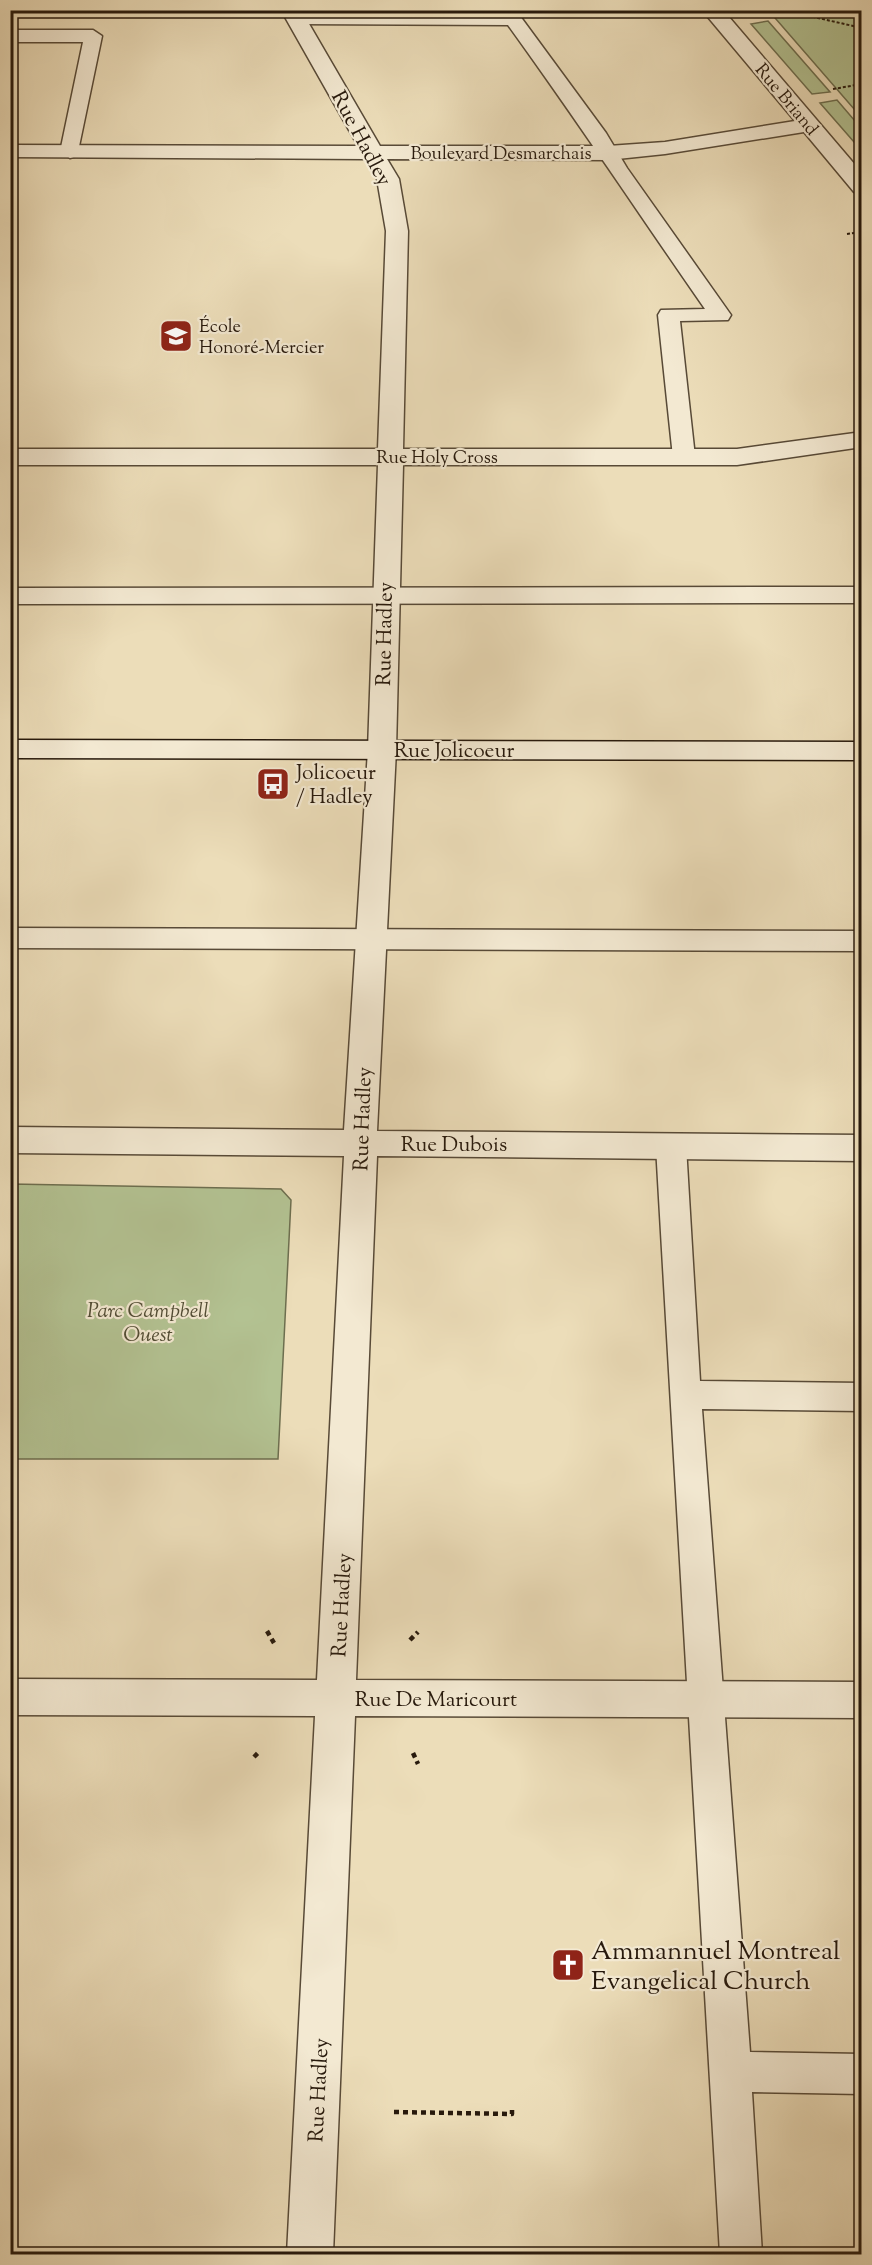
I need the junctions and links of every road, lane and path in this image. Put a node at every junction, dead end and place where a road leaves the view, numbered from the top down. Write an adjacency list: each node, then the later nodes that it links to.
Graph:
1 (712, 10): 11 (street, Rue Briand)
2 (783, 10): 5 (path)
3 (294, 15): 4 (lane); 14 (street, Rue Hadley)
4 (510, 16): 15 (lane)
5 (861, 28)
6 (10, 36): 13 (lane)
7 (861, 78): 9 (path)
8 (861, 84): 9 (path)
9 (856, 85): 10 (path)
10 (832, 89)
11 (808, 125): 15 (street, Boulevard Desmarchais); 16 (street, Rue Briand)
12 (10, 152): 13 (street, Boulevard Desmarchais)
13 (70, 152): 14 (street, Boulevard Desmarchais)
14 (373, 153): 15 (street, Boulevard Desmarchais); 21 (street, Rue Hadley)
15 (608, 153): 22 (lane)
16 (861, 187)
17 (861, 231): 18 (path)
18 (847, 234)
19 (861, 439): 22 (street, Rue Holy Cross)
20 (10, 457): 21 (street, Rue Holy Cross)
21 (391, 457): 22 (street, Rue Holy Cross); 23 (street, Rue Hadley)
22 (684, 457)
23 (385, 595): 24 (lane); 25 (lane); 27 (street, Rue Hadley)
24 (861, 595)
25 (10, 596)
26 (10, 749): 27 (street, Rue Jolicoeur)
27 (382, 750): 28 (street, Rue Jolicoeur); 30 (street, Rue Hadley)
28 (861, 751)
29 (10, 938): 30 (lane)
30 (371, 939): 31 (lane); 33 (street, Rue Hadley)
31 (861, 941)
32 (10, 1140): 33 (street, Rue Dubois)
33 (361, 1143): 34 (street, Rue Dubois); 44 (street, Rue Hadley)
34 (671, 1146): 35 (street, Rue Dubois); 36 (lane)
35 (861, 1148)
36 (686, 1395): 37 (lane); 43 (lane)
37 (861, 1397)
38 (267, 1631): 41 (path)
39 (418, 1632): 40 (path)
40 (410, 1640)
41 (274, 1642)
42 (10, 1697): 44 (street, Rue De Maricourt)
43 (704, 1698): 44 (street, Rue De Maricourt); 45 (street, Rue De Maricourt); 50 (lane)
44 (336, 1699): 54 (street, Rue Hadley)
45 (861, 1700)
46 (261, 1751): 48 (path)
47 (413, 1753): 49 (path)
48 (254, 1757)
49 (417, 1764)
50 (733, 2072): 51 (lane); 55 (lane)
51 (861, 2074)
52 (512, 2108): 53 (path)
53 (394, 2112)
54 (310, 2254)
55 (741, 2254)

